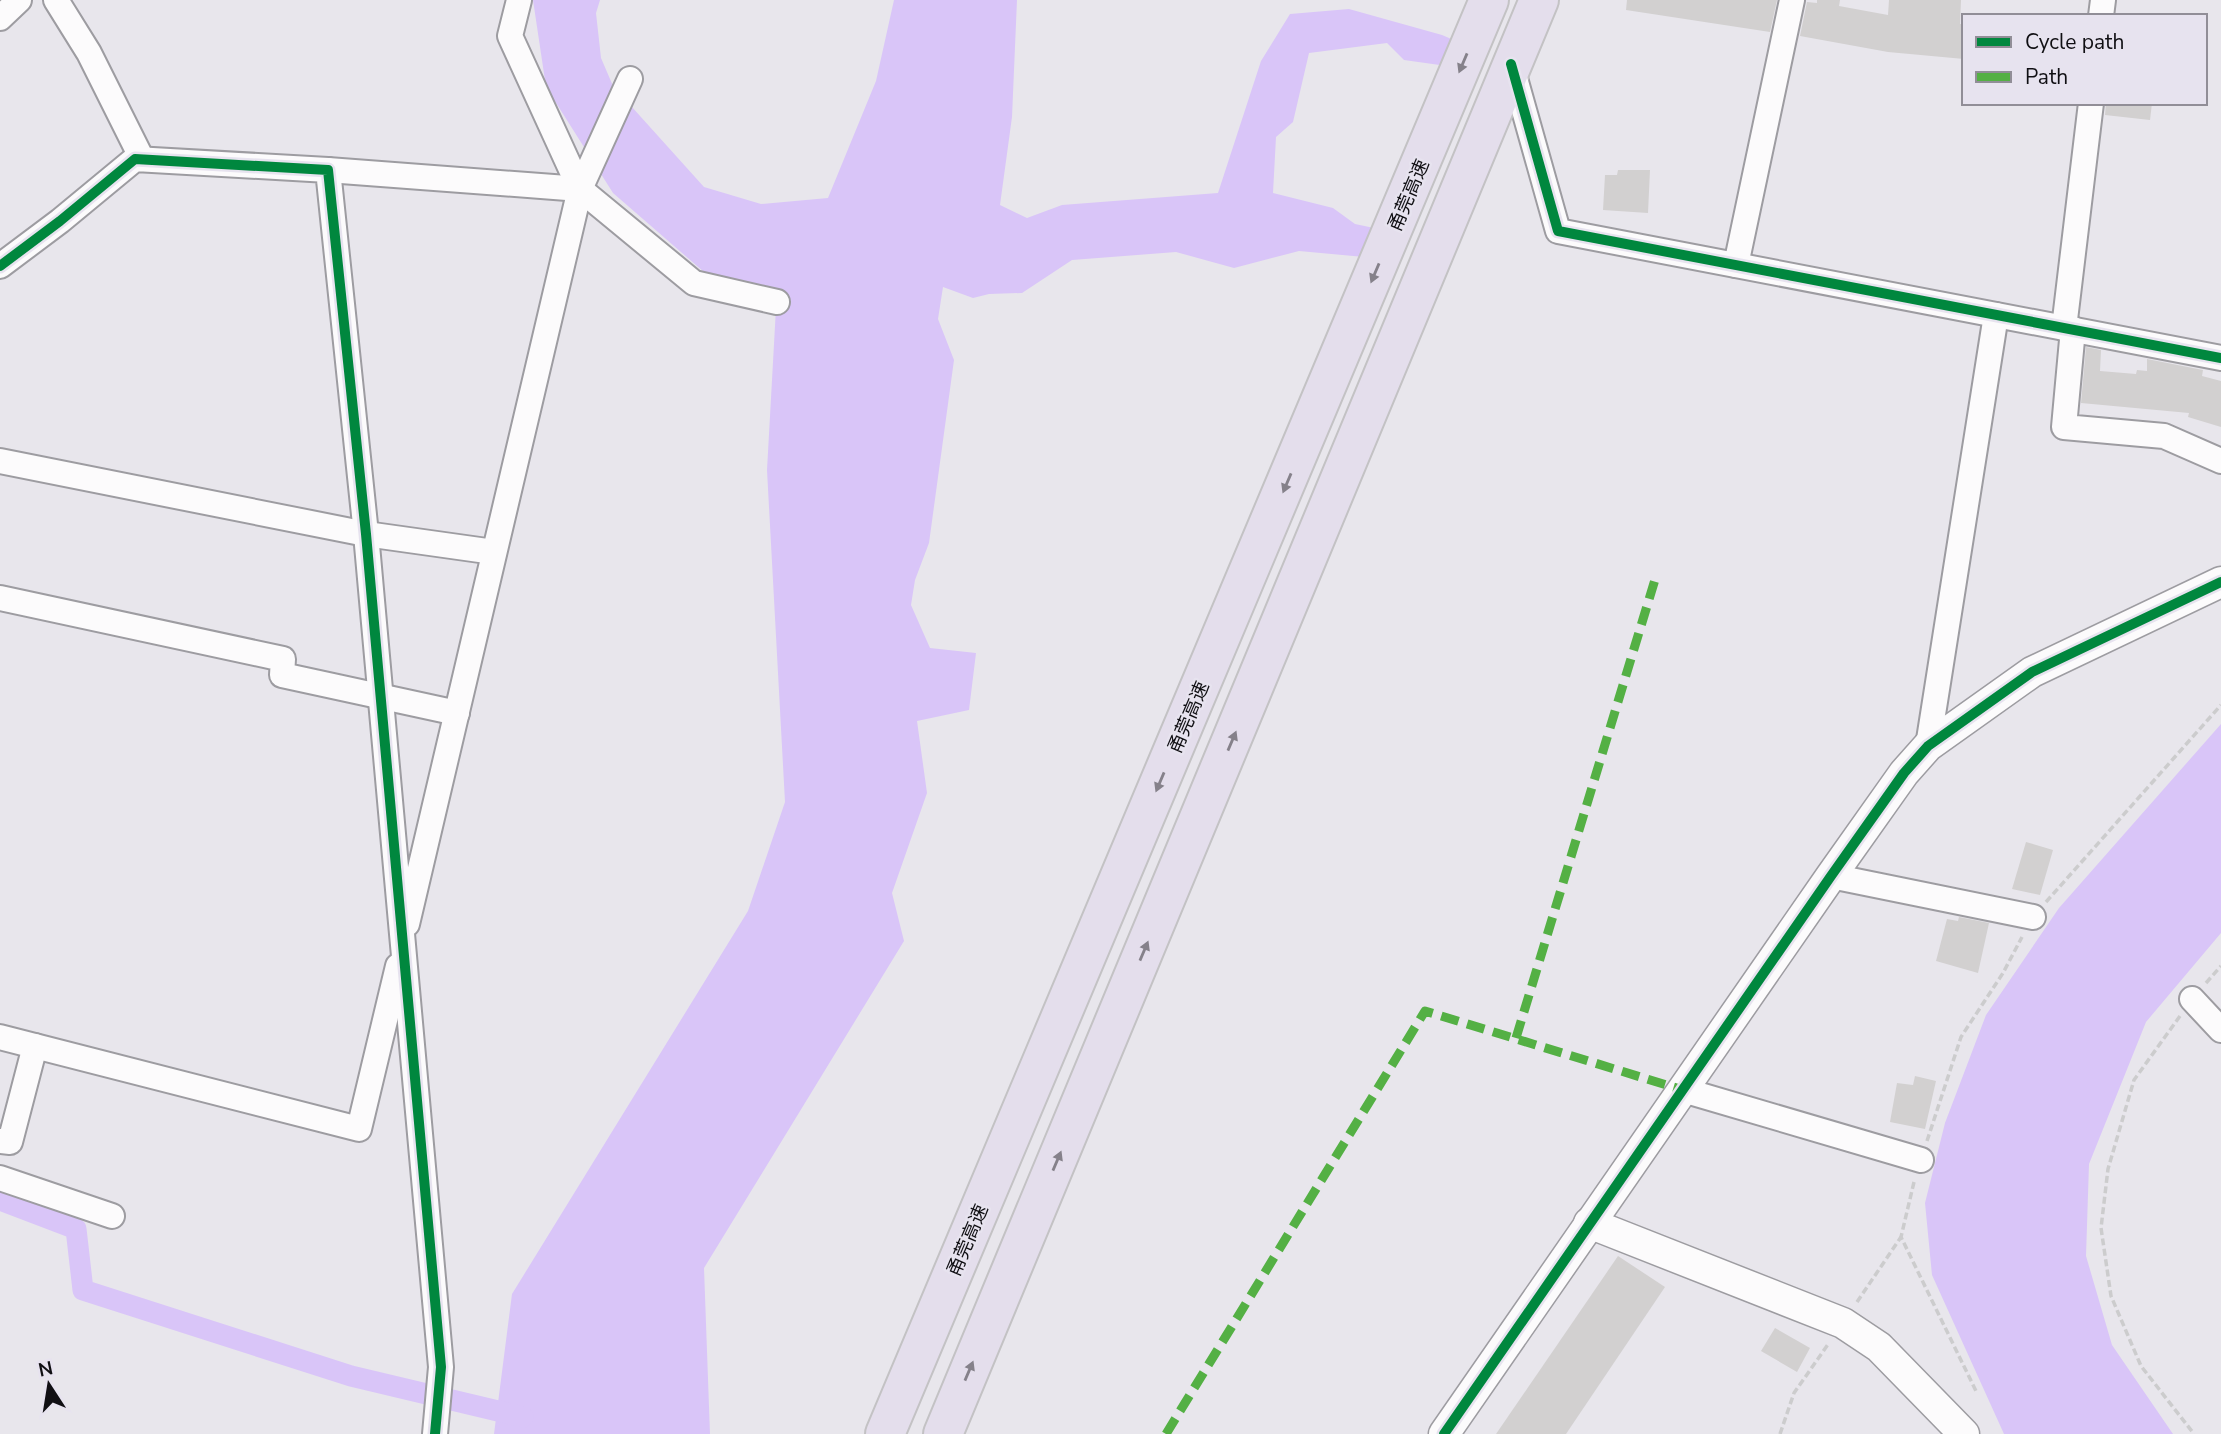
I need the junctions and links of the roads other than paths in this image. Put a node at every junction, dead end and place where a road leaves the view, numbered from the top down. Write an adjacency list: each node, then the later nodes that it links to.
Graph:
1 (19, 0): 7 (street)
2 (55, 0): 11 (street)
3 (519, 0): 13 (street)
4 (1489, 0): 43 (highway, 甬莞高速, one-way to 43)
5 (1539, 0): 8 (highway)
6 (1792, 0): 14 (street)
7 (0, 18)
8 (1511, 64): 14 (street); 44 (highway, one-way to 8)
9 (627, 86): 13 (street)
10 (2091, 105): 18 (street)
11 (142, 159): 12 (street); 15 (street)
12 (328, 170): 13 (street); 22 (street)
13 (585, 178): 16 (street); 23 (street)
14 (1735, 265): 17 (street)
15 (0, 267)
16 (777, 302)
17 (1996, 315): 18 (street); 28 (street)
18 (2069, 329): 19 (street); 21 (street)
19 (2221, 358)
20 (0, 461): 22 (street)
21 (2221, 461)
22 (366, 534): 23 (street); 26 (street)
23 (494, 552): 27 (street)
24 (2221, 582): 28 (street)
25 (0, 598): 26 (street)
26 (380, 697): 27 (street); 31 (street)
27 (457, 713): 31 (street)
28 (1928, 746): 29 (street)
29 (1831, 876): 30 (street); 36 (street)
30 (2033, 917)
31 (403, 944): 35 (street); 42 (street)
32 (2192, 999): 33 (street)
33 (2221, 1030)
34 (0, 1037): 35 (street)
35 (35, 1046): 37 (street)
36 (1683, 1090): 38 (street); 41 (street)
37 (0, 1141)
38 (1921, 1160)
39 (0, 1178): 40 (street)
40 (112, 1216)
41 (1589, 1223): 45 (street); 46 (street)
42 (435, 1425)
43 (885, 1434)
44 (943, 1434)
45 (1444, 1434)
46 (1964, 1434)

